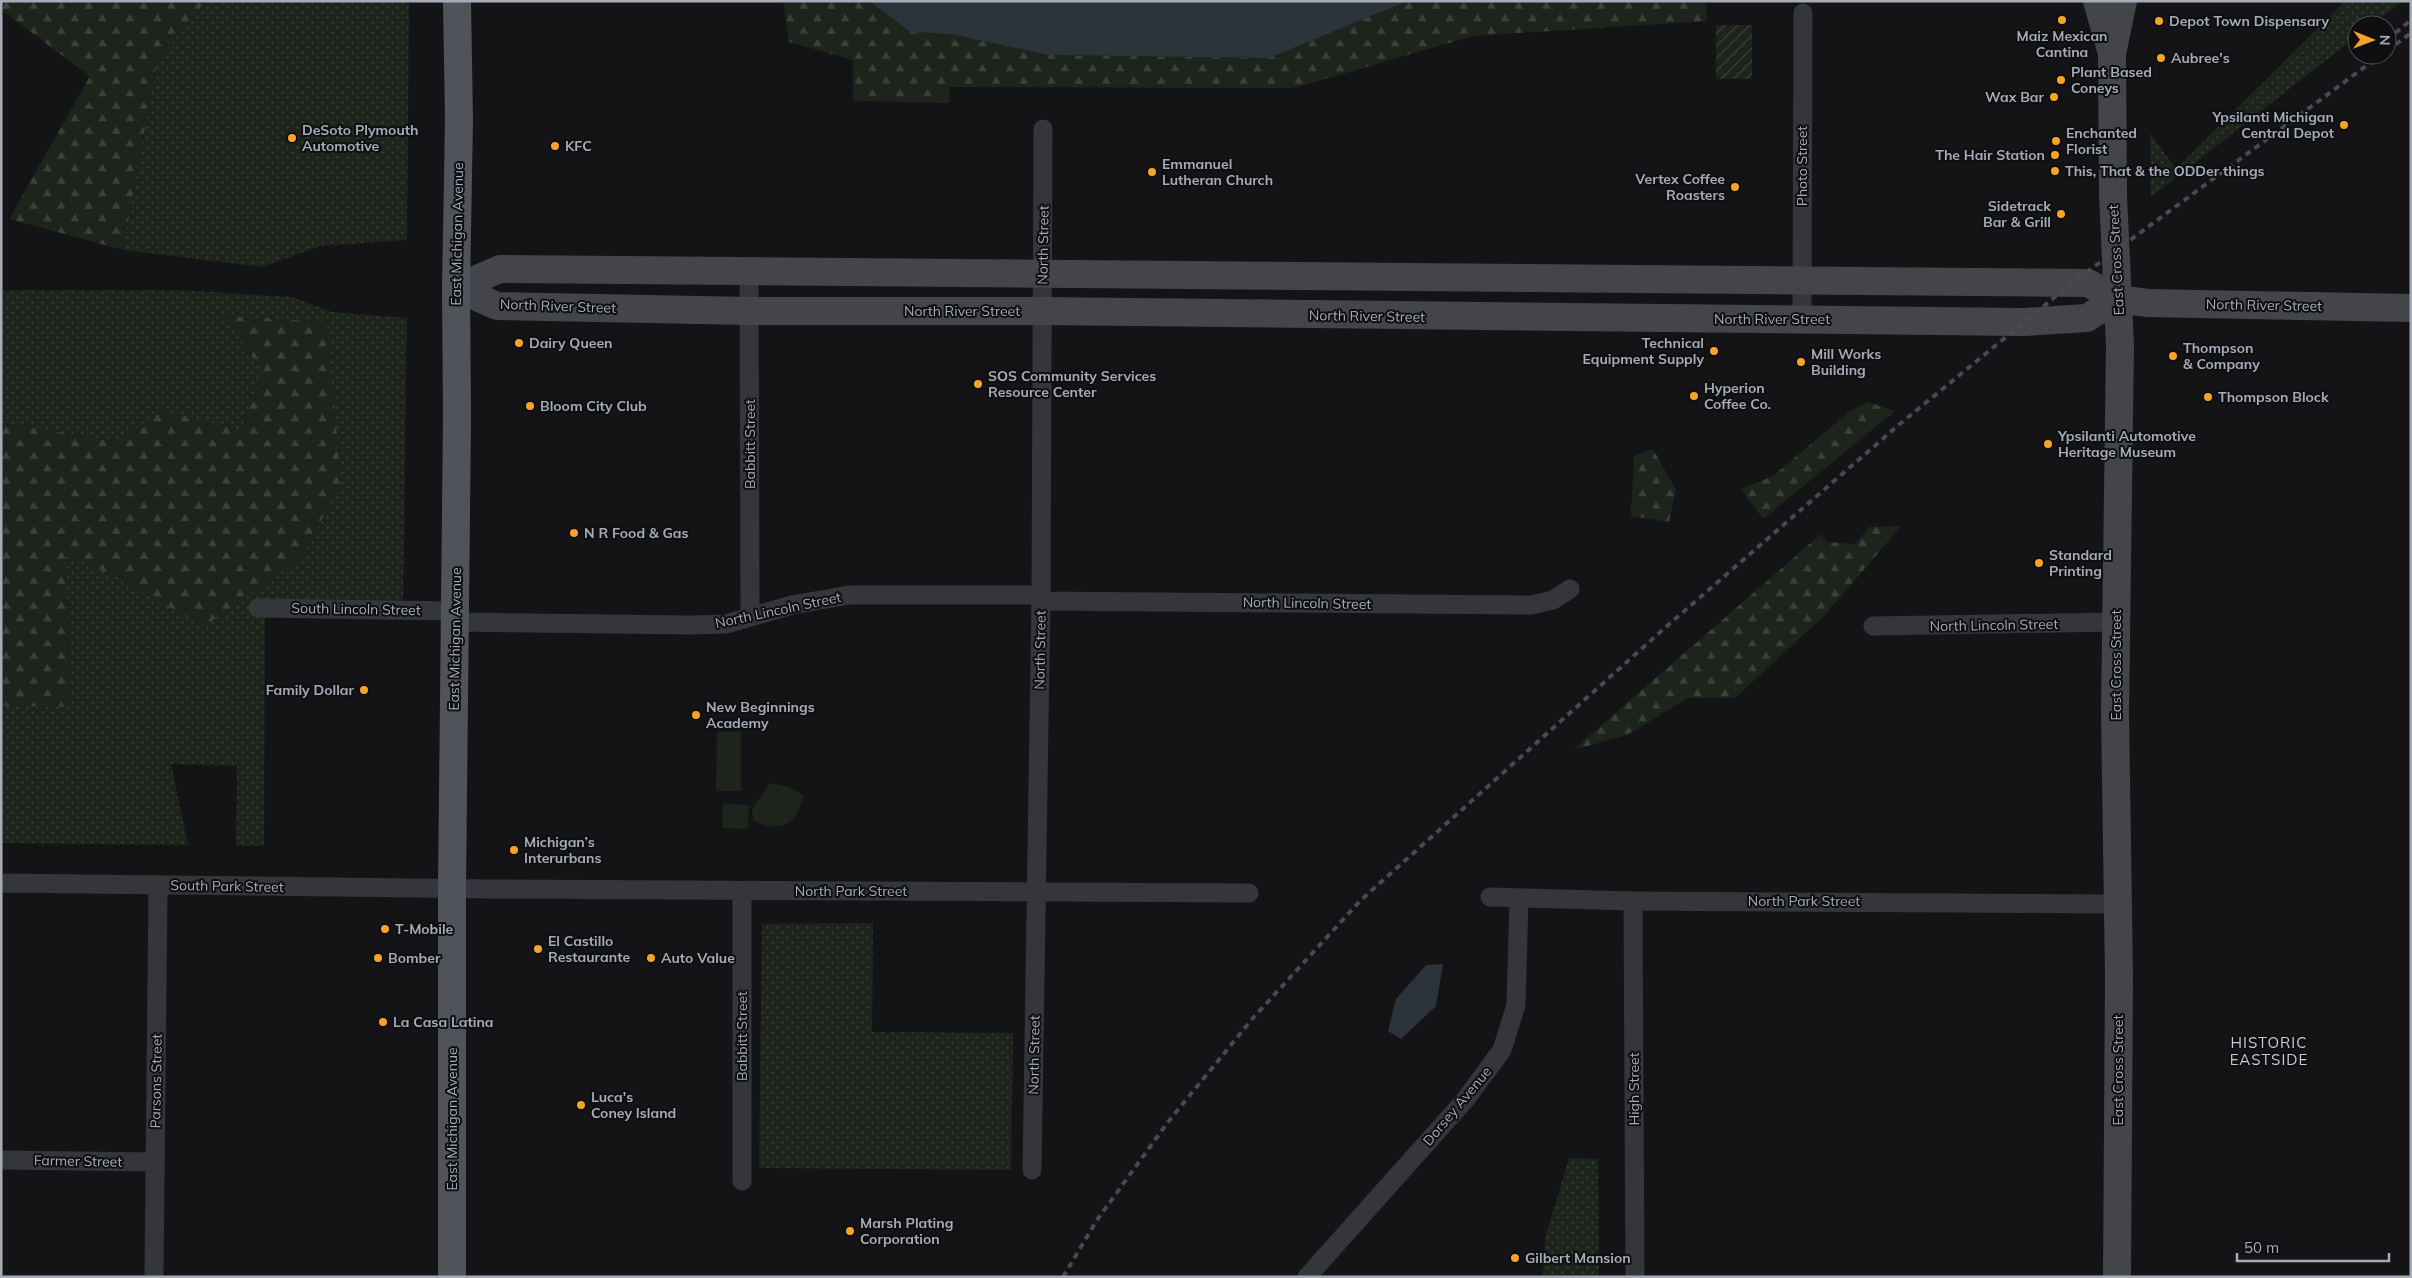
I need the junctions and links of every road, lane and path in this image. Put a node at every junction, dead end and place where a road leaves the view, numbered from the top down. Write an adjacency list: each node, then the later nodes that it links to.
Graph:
1 (457, 1): 10 (main road, East Michigan Avenue)
2 (2097, 1): 5 (street, East Cross Street)
3 (2123, 1): 5 (street, East Cross Street)
4 (1803, 13): 9 (street, Photo Street)
5 (2112, 54): 11 (street, East Cross Street)
6 (1043, 129): 8 (street, North Street)
7 (750, 272): 8 (street, North River Street); 10 (street, North River Street); 13 (street, Babbitt Street)
8 (1043, 273): 9 (street, North River Street); 14 (street, North Street)
9 (1802, 280): 11 (street, North River Street); 15 (street, Photo Street)
10 (456, 288): 13 (street, North River Street); 19 (main road, East Michigan Avenue)
11 (2117, 299): 12 (street, North River Street); 15 (street, North River Street); 21 (street, East Cross Street)
12 (2411, 308)
13 (750, 311): 14 (street, North River Street); 20 (street, Babbitt Street)
14 (1042, 311): 15 (street, North River Street); 17 (street, North Street)
15 (1802, 319)
16 (1570, 589): 17 (street, North Lincoln Street)
17 (1041, 598): 20 (street, North Lincoln Street); 27 (street, North Street)
18 (258, 608): 19 (street, South Lincoln Street)
19 (455, 617): 20 (street, North Lincoln Street); 25 (main road, East Michigan Avenue)
20 (750, 617)
21 (2116, 622): 22 (street, North Lincoln Street); 32 (street, East Cross Street)
22 (1873, 626)
23 (1, 883): 24 (street, South Park Street)
24 (158, 886): 25 (street, South Park Street); 34 (street, Parsons Street)
25 (452, 888): 26 (street, North Park Street); 38 (main road, East Michigan Avenue)
26 (742, 891): 27 (street, North Park Street); 36 (street, Babbitt Street)
27 (1037, 892): 28 (street, North Park Street); 35 (street, North Street)
28 (1249, 893)
29 (1490, 897): 30 (street, North Park Street)
30 (1519, 898): 31 (street, North Park Street); 39 (street, Dorsey Avenue)
31 (1633, 901): 32 (street, North Park Street); 40 (street, High Street)
32 (2118, 904): 41 (street, East Cross Street)
33 (1, 1160): 34 (street, Farmer Street)
34 (155, 1162): 37 (street, Parsons Street)
35 (1032, 1170)
36 (742, 1181)
37 (154, 1277)
38 (452, 1277)
39 (1307, 1277)
40 (1634, 1277)
41 (2117, 1277)

